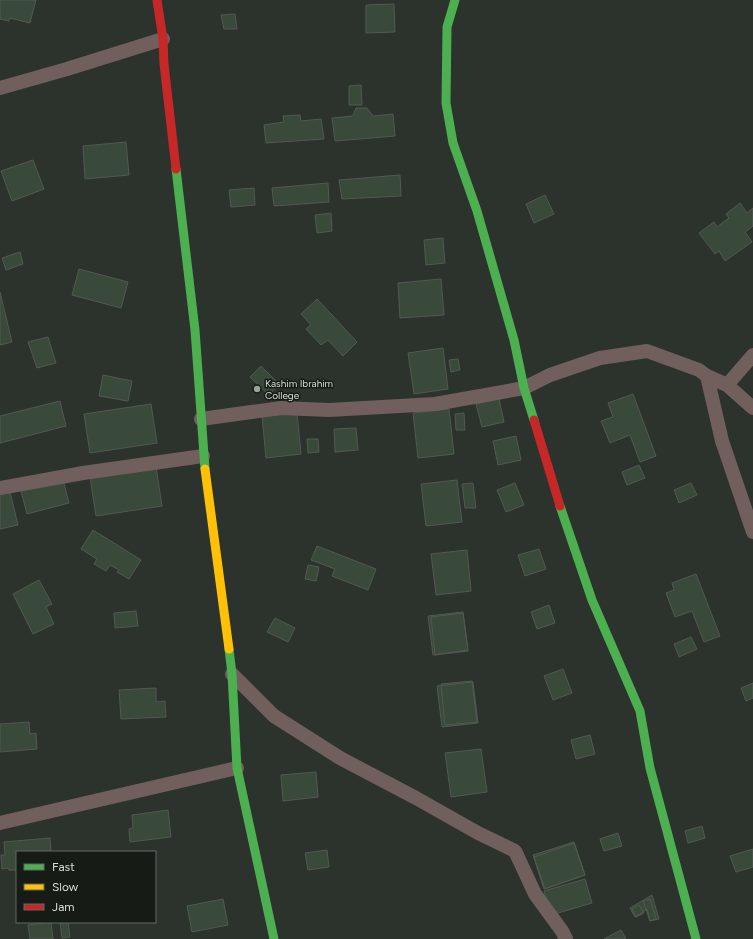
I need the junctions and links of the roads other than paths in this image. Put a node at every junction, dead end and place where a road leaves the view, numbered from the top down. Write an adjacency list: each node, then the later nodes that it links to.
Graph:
1 (157, 0): 3 (street)
2 (455, 0): 8 (street)
3 (162, 39): 4 (street); 10 (street)
4 (0, 88)
5 (753, 355): 7 (street)
6 (707, 376): 7 (street); 8 (street); 13 (street)
7 (727, 384): 9 (street)
8 (524, 388): 10 (street); 19 (street)
9 (753, 408)
10 (201, 419): 11 (street)
11 (203, 456): 12 (street); 14 (street)
12 (0, 488)
13 (753, 532)
14 (232, 674): 15 (street); 18 (street)
15 (237, 768): 16 (street); 17 (street)
16 (0, 823)
17 (274, 939)
18 (566, 939)
19 (696, 939)

